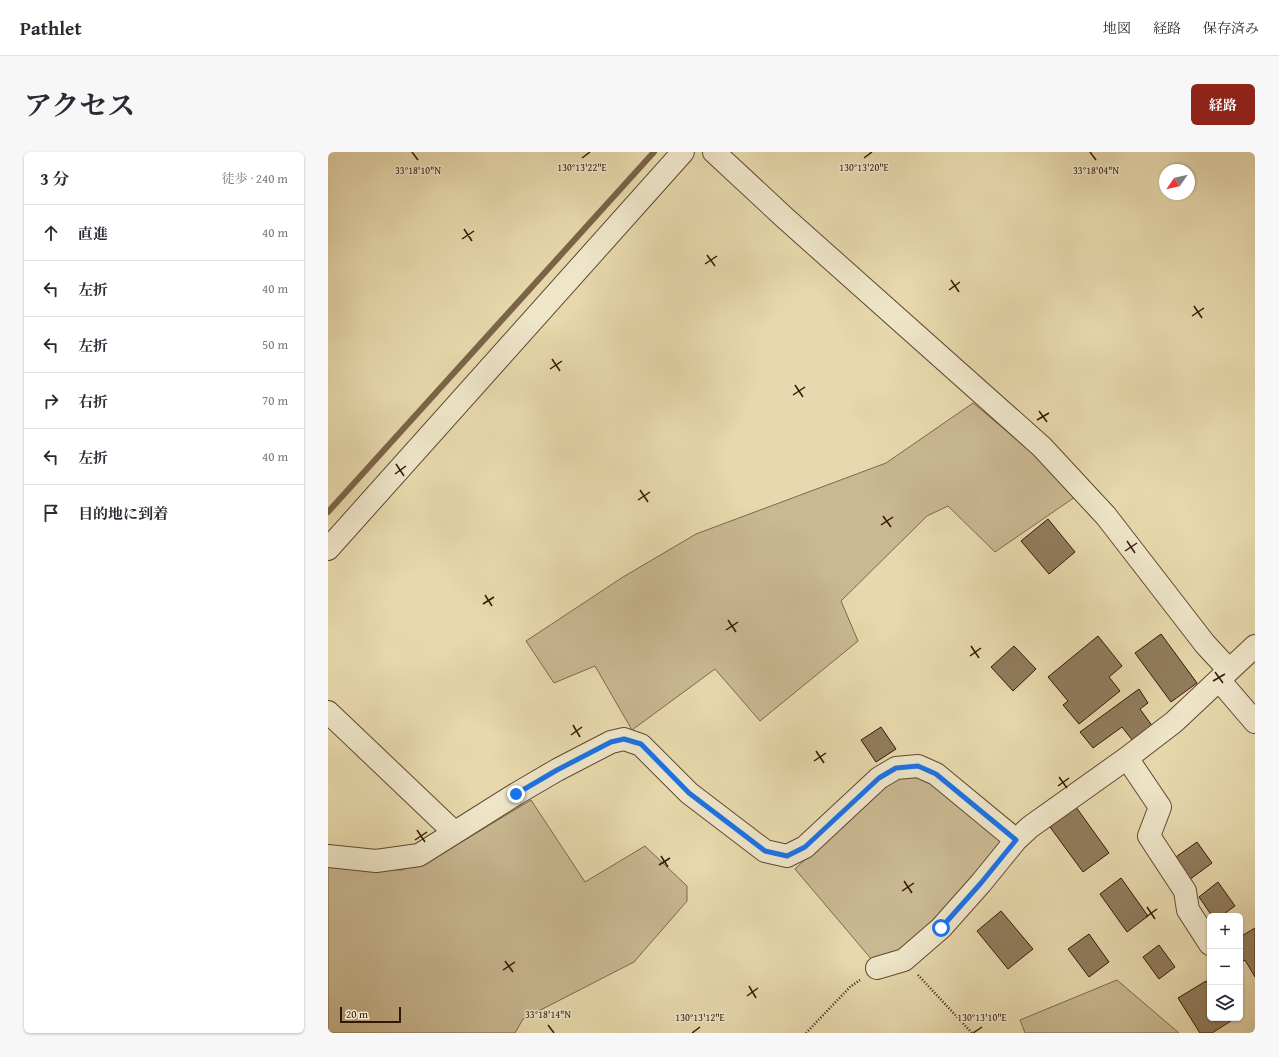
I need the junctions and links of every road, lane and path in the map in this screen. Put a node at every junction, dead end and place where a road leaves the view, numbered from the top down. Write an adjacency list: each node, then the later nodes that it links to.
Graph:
1 (683, 152): 3 (street)
2 (714, 152): 5 (street)
3 (328, 549)
4 (1255, 646): 5 (street)
5 (1224, 675): 7 (street); 8 (street)
6 (328, 712): 9 (street)
7 (1255, 722)
8 (1127, 758): 10 (street); 12 (street)
9 (454, 832): 10 (street); 11 (street)
10 (1016, 840): 13 (street)
11 (328, 856)
12 (1207, 939)
13 (904, 960): 14 (street); 16 (path)
14 (877, 968): 15 (path)
15 (806, 1033)
16 (972, 1033)

